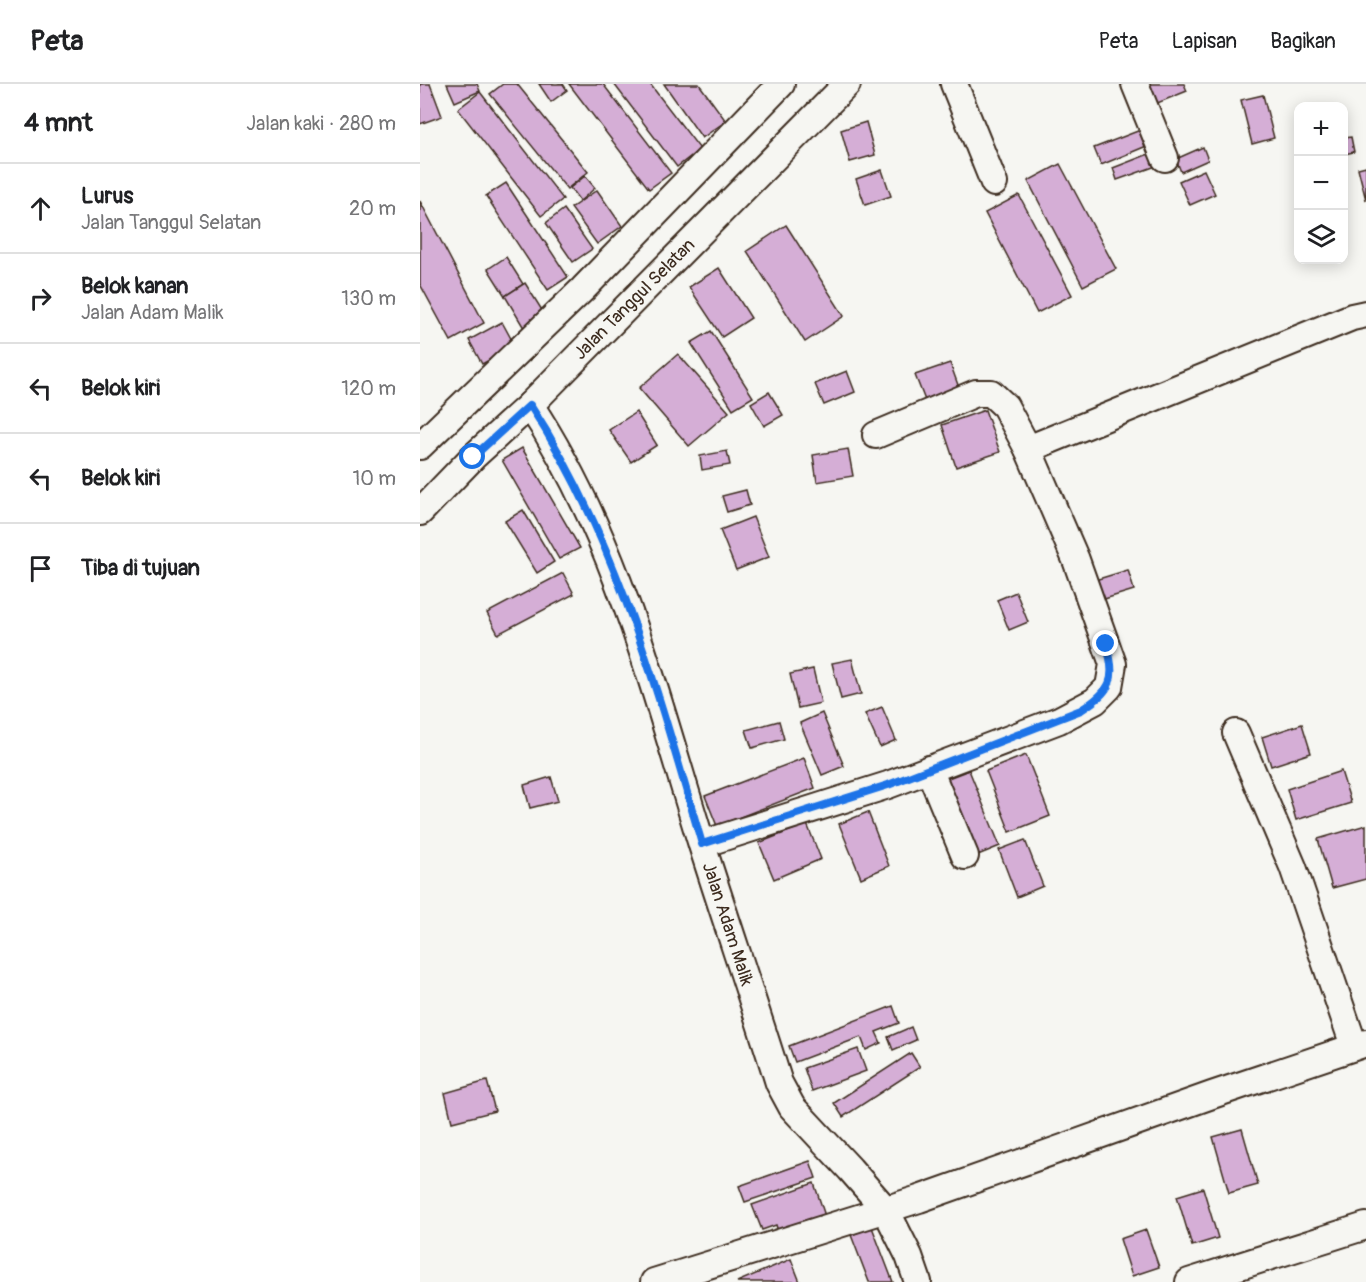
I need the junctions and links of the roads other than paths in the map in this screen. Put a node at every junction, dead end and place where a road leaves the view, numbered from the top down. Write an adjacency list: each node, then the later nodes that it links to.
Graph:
1 (780, 84): 10 (street)
2 (847, 84): 8 (street, Jalan Tanggul Selatan)
3 (954, 84): 6 (street)
4 (1135, 84): 5 (street)
5 (1164, 158)
6 (994, 183)
7 (1366, 314): 11 (street)
8 (530, 405): 12 (street, Jalan Tanggul Selatan); 15 (street, Jalan Adam Malik)
9 (876, 435): 11 (street)
10 (420, 446)
11 (1028, 449): 14 (street)
12 (420, 512)
13 (1236, 733): 17 (street)
14 (929, 769): 15 (street); 16 (street)
15 (702, 844): 18 (street, Jalan Adam Malik)
16 (965, 856)
17 (1360, 1045): 18 (street)
18 (886, 1210): 20 (street); 22 (street, Jalan Adam Malik)
19 (1366, 1226): 23 (street)
20 (682, 1278): 21 (street)
21 (654, 1282)
22 (918, 1282)
23 (1189, 1282)

